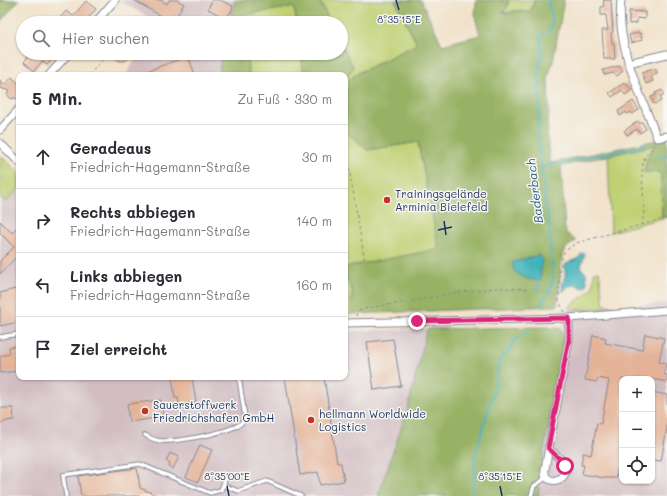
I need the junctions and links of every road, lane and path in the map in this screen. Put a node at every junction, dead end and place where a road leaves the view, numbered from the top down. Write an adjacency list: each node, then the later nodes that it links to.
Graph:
1 (2, 0): 4 (path)
2 (115, 0): 5 (street)
3 (621, 0): 9 (street)
4 (0, 2)
5 (101, 16)
6 (667, 54): 9 (street)
7 (63, 60): 10 (street)
8 (102, 60): 11 (path)
9 (628, 63): 15 (street)
10 (52, 72)
11 (92, 72)
12 (16, 112): 13 (street)
13 (0, 130)
14 (667, 136): 15 (street)
15 (657, 138): 20 (path)
16 (0, 143): 17 (street)
17 (16, 159)
18 (348, 162): 21 (path)
19 (667, 218): 20 (path)
20 (641, 225): 24 (path)
21 (365, 262)
22 (527, 289): 26 (path)
23 (667, 310): 24 (street)
24 (569, 318): 26 (street); 31 (street)
25 (348, 323): 26 (street)
26 (357, 323)
27 (16, 334): 28 (lane)
28 (0, 337)
29 (239, 380): 30 (lane)
30 (145, 435)
31 (548, 448): 32 (street); 32 (street)
32 (544, 472): 37 (lane)
33 (227, 475): 34 (lane)
34 (223, 485): 35 (lane); 36 (lane)
35 (66, 496)
36 (301, 496)
37 (531, 496)

